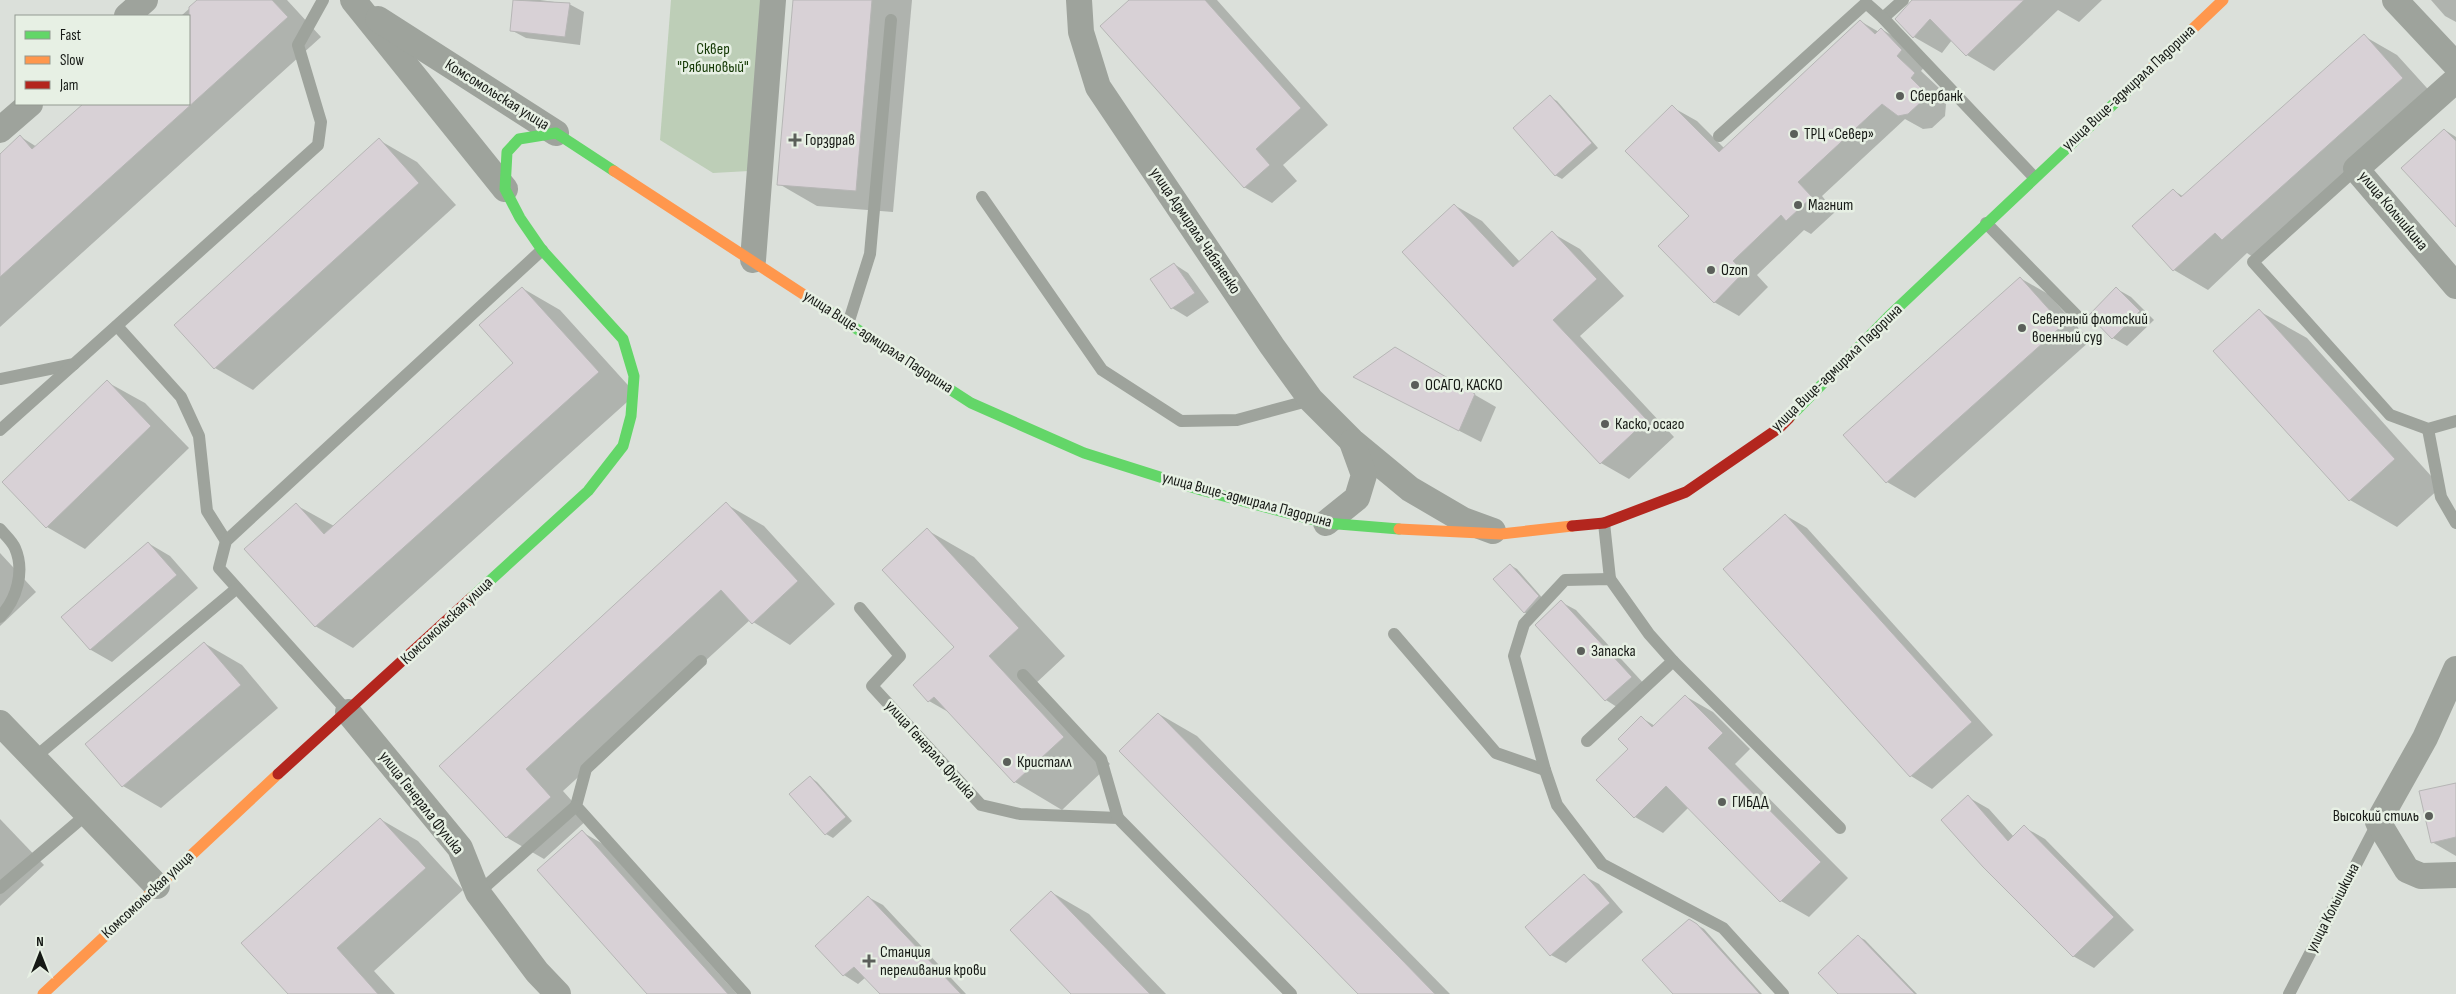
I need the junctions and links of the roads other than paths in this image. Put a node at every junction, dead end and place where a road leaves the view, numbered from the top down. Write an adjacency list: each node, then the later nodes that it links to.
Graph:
1 (145, 0): 9 (street)
2 (323, 0): 28 (lane)
3 (774, 0): 24 (street)
4 (1079, 0): 31 (street, улица Адмирала Чабаненко)
5 (1903, 0): 10 (lane)
6 (2223, 0): 19 (street, улица Вице-адмирала Падорина)
7 (2395, 0): 12 (street)
8 (356, 4): 16 (street, Комсомольская улица); 20 (street, Комсомольская улица)
9 (128, 15)
10 (1883, 18): 17 (lane); 19 (lane)
11 (891, 20): 27 (lane)
12 (2456, 65)
13 (2456, 80): 18 (street, улица Колышкина)
14 (29, 105): 15 (street)
15 (0, 130)
16 (556, 133): 20 (street, Комсомольская улица); 24 (street, улица Вице-адмирала Падорина)
17 (1719, 136)
18 (2356, 169): 25 (street, улица Колышкина); 33 (lane)
19 (2034, 177): 22 (street, улица Вице-адмирала Падорина)
20 (505, 189): 23 (street, Комсомольская улица)
21 (982, 197): 31 (lane)
22 (1986, 223): 26 (lane); 37 (street, улица Вице-адмирала Падорина)
23 (542, 250): 41 (lane); 51 (street, Комсомольская улица)
24 (753, 260): 27 (street, улица Вице-адмирала Падорина)
25 (2456, 286)
26 (2081, 320)
27 (848, 324): 36 (street, улица Вице-адмирала Падорина)
28 (118, 326): 29 (lane); 41 (lane)
29 (74, 364): 30 (lane); 34 (lane)
30 (0, 379)
31 (1311, 400): 35 (street, улица Адмирала Чабаненко)
32 (2456, 421): 33 (lane)
33 (2428, 429): 38 (lane)
34 (0, 430)
35 (1352, 441): 36 (street, улица Адмирала Чабаненко); 40 (street, улица Адмирала Чабаненко)
36 (1326, 523): 40 (street, улица Вице-адмирала Падорина)
37 (1604, 523): 40 (street, улица Вице-адмирала Падорина); 42 (lane)
38 (2456, 523)
39 (0, 529): 45 (lane)
40 (1501, 534)
41 (226, 541): 43 (lane)
42 (1610, 579): 48 (lane); 55 (lane)
43 (236, 589): 51 (lane); 54 (lane)
44 (860, 608): 58 (lane, улица Генерала Фулика)
45 (0, 617)
46 (1394, 634): 55 (lane)
47 (700, 661): 56 (lane)
48 (1673, 661): 53 (lane); 60 (lane)
49 (2456, 669): 59 (street, улица Колышкина)
50 (1023, 675): 58 (lane)
51 (348, 712): 62 (street, Комсомольская улица); 64 (street, улица Генерала Фулика)
52 (0, 722): 54 (street)
53 (1587, 741)
54 (34, 758): 57 (street)
55 (1545, 770): 69 (lane)
56 (576, 806): 64 (lane); 67 (lane)
57 (87, 814): 62 (street); 63 (lane)
58 (1118, 818): 68 (lane)
59 (2378, 822): 61 (street); 70 (lane, улица Колышкина)
60 (1840, 828)
61 (2456, 875)
62 (157, 886): 65 (street, Комсомольская улица)
63 (0, 888)
64 (478, 893): 66 (street, улица Генерала Фулика)
65 (43, 994)
66 (558, 994)
67 (745, 994)
68 (1291, 994)
69 (1783, 994)
70 (2289, 994)

